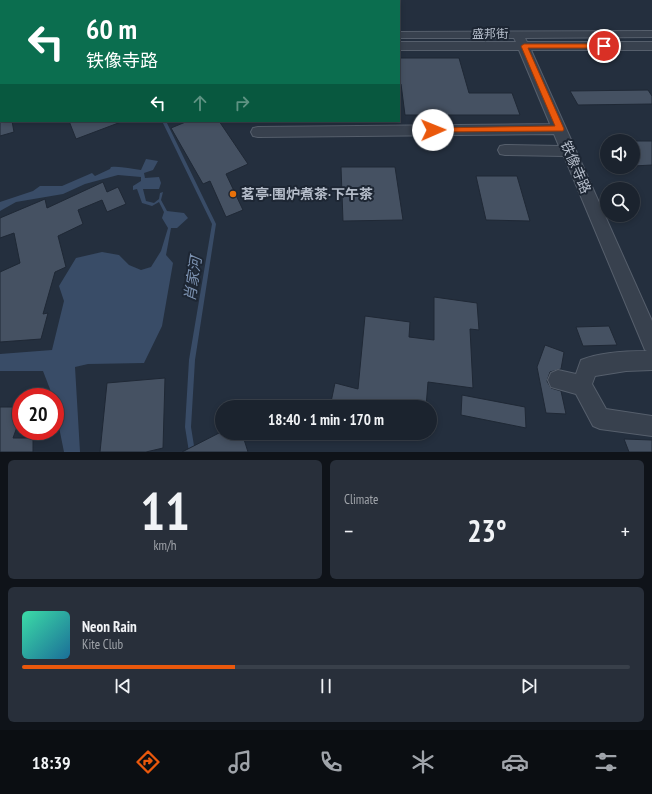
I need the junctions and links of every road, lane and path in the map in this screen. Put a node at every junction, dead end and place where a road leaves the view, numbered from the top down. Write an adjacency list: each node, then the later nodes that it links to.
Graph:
1 (652, 34): 3 (street, 盛邦街)
2 (400, 35): 3 (street, 盛邦街)
3 (521, 40): 4 (street, 盛邦街); 5 (street, 盛邦街); 6 (street, 铁像寺路)
4 (400, 46)
5 (652, 46)
6 (560, 129): 7 (street); 9 (street, 铁像寺路)
7 (258, 132)
8 (505, 150): 9 (street)
9 (569, 150): 10 (street, 铁像寺路)
10 (652, 343)
11 (652, 360): 13 (street)
12 (558, 380): 13 (street)
13 (582, 385): 14 (street)
14 (652, 426)

